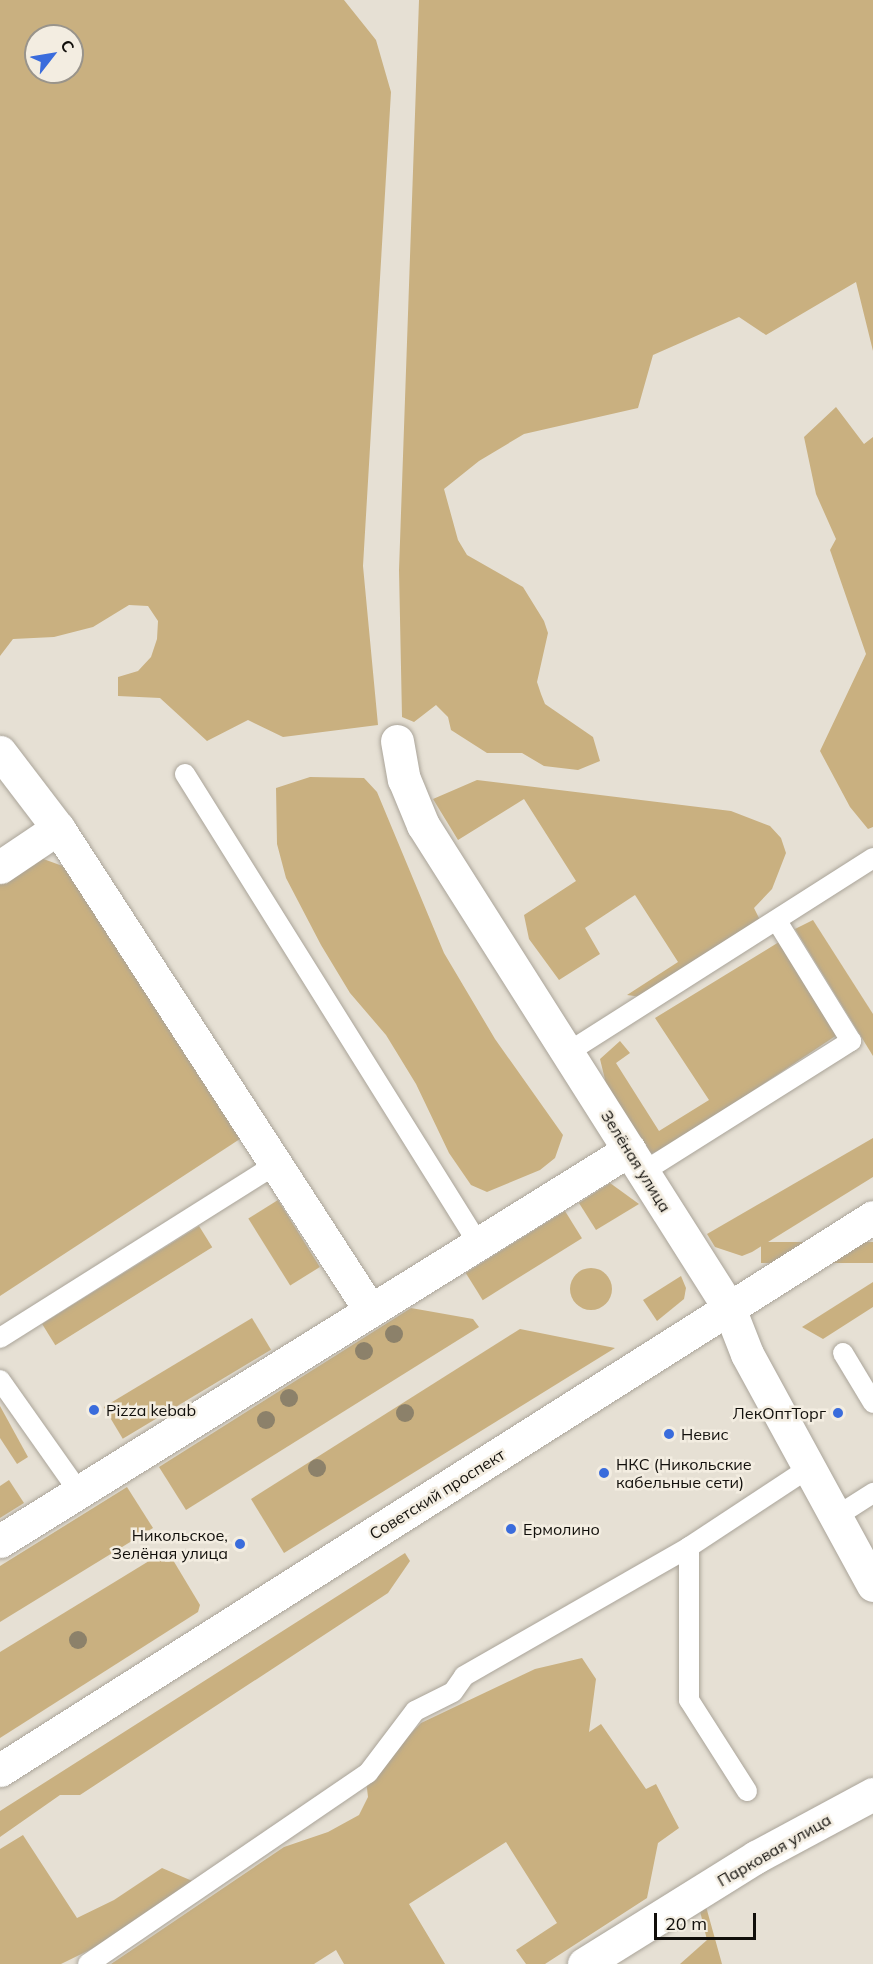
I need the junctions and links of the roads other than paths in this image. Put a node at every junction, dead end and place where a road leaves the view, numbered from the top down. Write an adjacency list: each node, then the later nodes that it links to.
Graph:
1 (397, 741): 8 (street, Зелёная улица)
2 (0, 752): 4 (street)
3 (185, 774): 12 (lane)
4 (57, 828): 6 (street); 10 (street)
5 (873, 858): 7 (lane)
6 (0, 867)
7 (777, 921): 8 (lane); 9 (lane)
8 (567, 1053): 9 (street, Зелёная улица)
9 (636, 1161): 12 (street); 13 (street, Зелёная улица)
10 (276, 1164): 14 (street); 15 (lane)
11 (873, 1217): 13 (street, Советский проспект)
12 (478, 1243): 14 (street)
13 (729, 1308): 19 (street, Зелёная улица); 26 (street, Советский проспект)
14 (370, 1310): 20 (street)
15 (0, 1338)
16 (843, 1353): 18 (lane)
17 (0, 1380): 20 (lane)
18 (873, 1403)
19 (809, 1468): 22 (street, Зелёная улица); 24 (lane)
20 (79, 1492): 23 (street)
21 (873, 1493): 22 (lane)
22 (837, 1516): 25 (street, Зелёная улица)
23 (0, 1541)
24 (688, 1547): 27 (lane); 29 (lane)
25 (873, 1585)
26 (0, 1770)
27 (747, 1791)
28 (873, 1794): 30 (street, Парковая улица)
29 (88, 1964)
30 (584, 1964)

